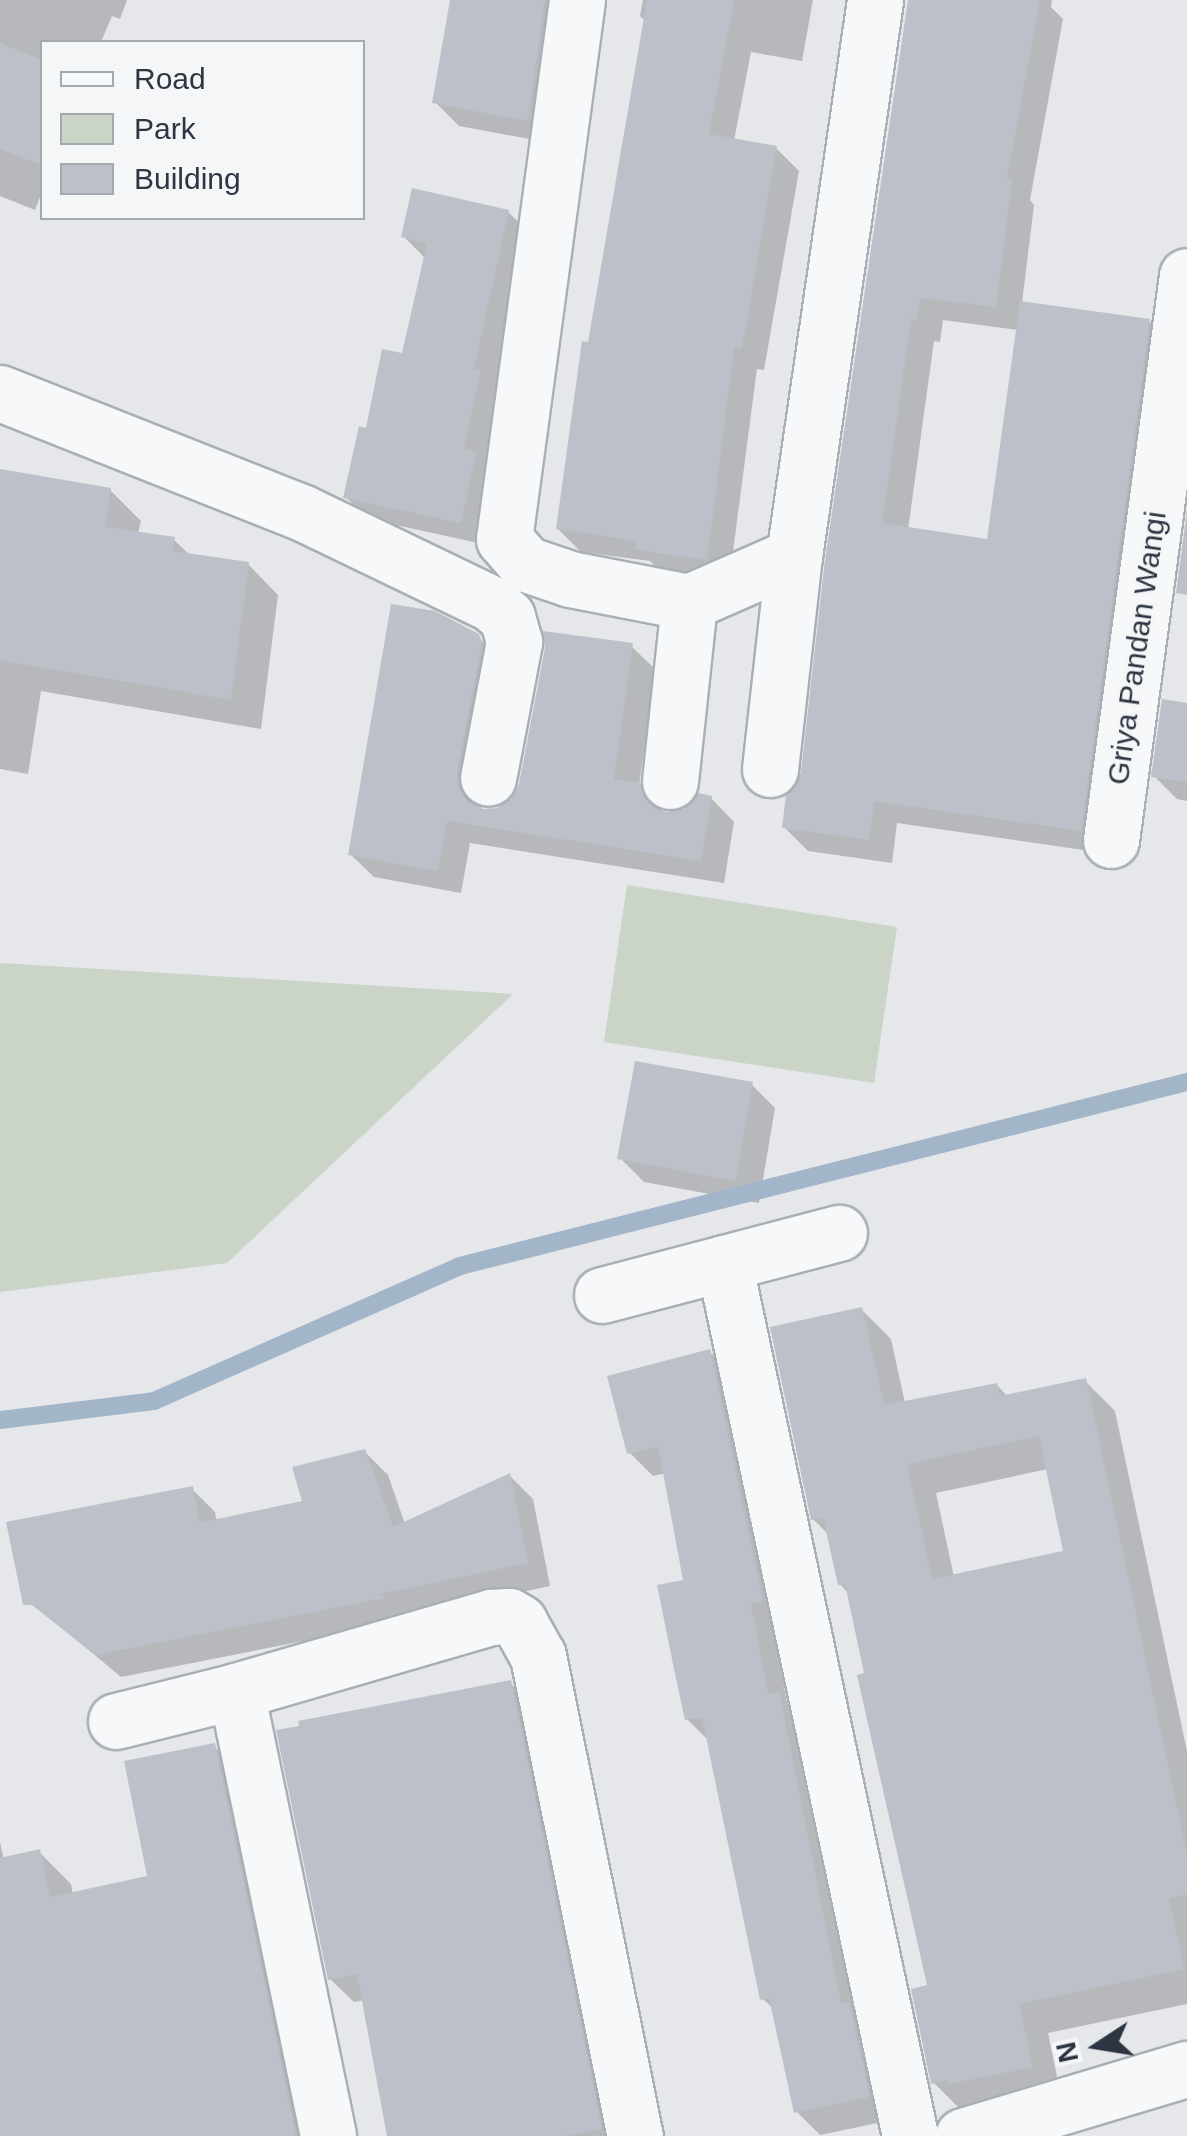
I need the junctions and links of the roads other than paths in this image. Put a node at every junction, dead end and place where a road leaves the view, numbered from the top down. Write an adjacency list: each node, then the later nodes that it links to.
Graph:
1 (577, 0): 6 (street)
2 (875, 0): 5 (street)
3 (1187, 276): 10 (street, Griya Pandan Wangi)
4 (0, 392): 8 (street)
5 (794, 556): 6 (street); 7 (street)
6 (689, 602): 9 (street)
7 (770, 769)
8 (488, 778)
9 (670, 782)
10 (1111, 840)
11 (839, 1233): 12 (street)
12 (724, 1263): 13 (street); 19 (street)
13 (602, 1295)
14 (236, 1691): 15 (street); 17 (street); 18 (street)
15 (116, 1721)
16 (1187, 2069): 20 (street)
17 (328, 2136)
18 (635, 2136)
19 (910, 2136)
20 (964, 2136)

